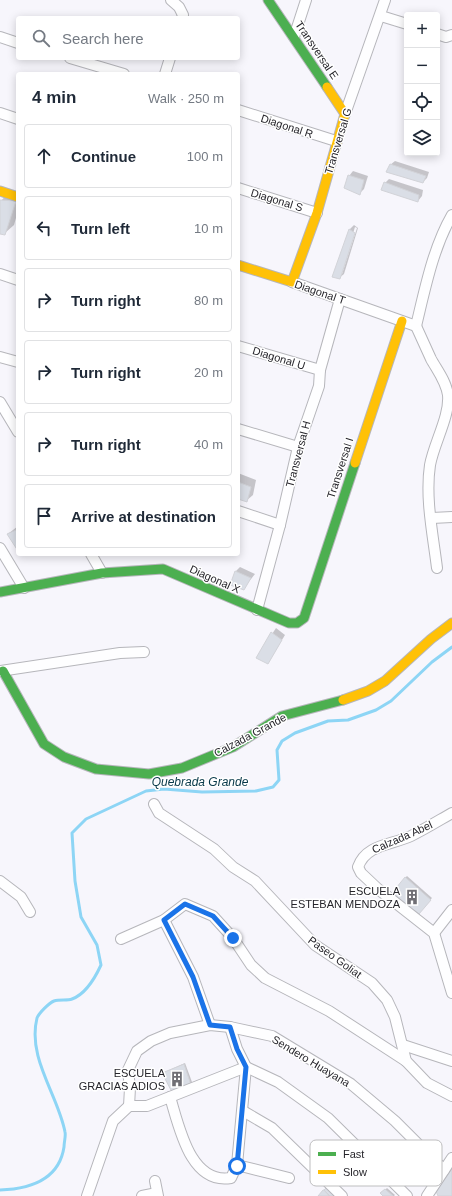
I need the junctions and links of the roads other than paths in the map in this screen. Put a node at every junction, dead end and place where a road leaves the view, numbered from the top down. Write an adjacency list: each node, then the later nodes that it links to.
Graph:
1 (170, 0): 5 (street)
2 (268, 0): 11 (street, Transversal E)
3 (306, 0): 11 (street)
4 (385, 0): 6 (street, Transversal G)
5 (182, 16)
6 (381, 16): 7 (street); 19 (street, Transversal G)
7 (404, 23)
8 (440, 35): 9 (street)
9 (452, 35)
10 (0, 37): 12 (street)
11 (294, 37): 19 (street, Transversal E)
12 (16, 42)
13 (77, 60): 15 (street)
14 (169, 60): 16 (street)
15 (117, 72)
16 (166, 72)
17 (240, 111): 21 (street, Diagonal R)
18 (0, 113): 20 (street)
19 (345, 114): 21 (street, Transversal G)
20 (16, 118)
21 (336, 141): 25 (street, Transversal G)
22 (240, 189): 25 (street, Diagonal S)
23 (0, 191): 24 (street)
24 (16, 196)
25 (317, 213): 30 (street, Transversal G)
26 (452, 215): 33 (street)
27 (240, 266): 30 (street, Diagonal T)
28 (0, 274): 29 (street)
29 (16, 279)
30 (292, 282): 31 (street, Diagonal T)
31 (340, 299): 32 (street, Diagonal T); 37 (street, Transversal H)
32 (402, 321): 33 (street, Diagonal T); 53 (street, Transversal I)
33 (416, 326): 44 (street)
34 (240, 347): 37 (street, Diagonal U)
35 (0, 357): 36 (street)
36 (16, 361)
37 (320, 370): 41 (street, Transversal H)
38 (0, 402): 39 (street)
39 (16, 429)
40 (240, 430): 41 (street)
41 (298, 447): 45 (street, Transversal H)
42 (240, 512): 45 (street)
43 (452, 517): 44 (street)
44 (432, 518): 48 (street)
45 (280, 525): 52 (street, Transversal H)
46 (0, 548): 50 (street)
47 (92, 556): 49 (street)
48 (437, 568)
49 (102, 573): 50 (street, Diagonal X); 52 (street, Diagonal X)
50 (24, 588): 51 (street, Diagonal X)
51 (0, 592)
52 (257, 610): 53 (street, Diagonal X)
53 (300, 622)
54 (452, 623): 56 (street, Calzada Grande)
55 (144, 652): 56 (street)
56 (2, 671)
57 (154, 804): 68 (street, Paseo Goliat)
58 (452, 813): 63 (street, Calzada Abel)
59 (0, 881): 61 (street)
60 (452, 910): 63 (street)
61 (30, 912)
62 (164, 920): 64 (street); 66 (street); 69 (street)
63 (434, 933): 65 (street)
64 (121, 939)
65 (452, 993)
66 (210, 1025): 67 (street, Sendero Huayana); 74 (street, Sendero Huayana)
67 (230, 1027): 71 (street); 77 (street, Sendero Huayana)
68 (403, 1045): 69 (street, Paseo Goliat); 70 (street)
69 (406, 1061): 72 (street)
70 (452, 1061)
71 (246, 1067): 73 (street); 75 (street); 76 (street)
72 (452, 1096)
73 (170, 1097): 74 (street); 80 (street)
74 (129, 1106): 89 (street)
75 (243, 1111): 79 (street); 80 (street)
76 (351, 1140)
77 (414, 1140)
78 (452, 1158): 81 (street)
79 (310, 1165)
80 (235, 1170): 83 (street)
81 (444, 1170): 82 (street)
82 (442, 1173)
83 (288, 1178)
84 (155, 1181): 88 (street)
85 (332, 1186): 91 (street)
86 (398, 1186): 92 (street)
87 (434, 1186): 93 (street)
88 (157, 1194): 90 (street)
89 (87, 1196)
90 (142, 1196)
91 (342, 1196)
92 (408, 1196)
93 (427, 1196)

